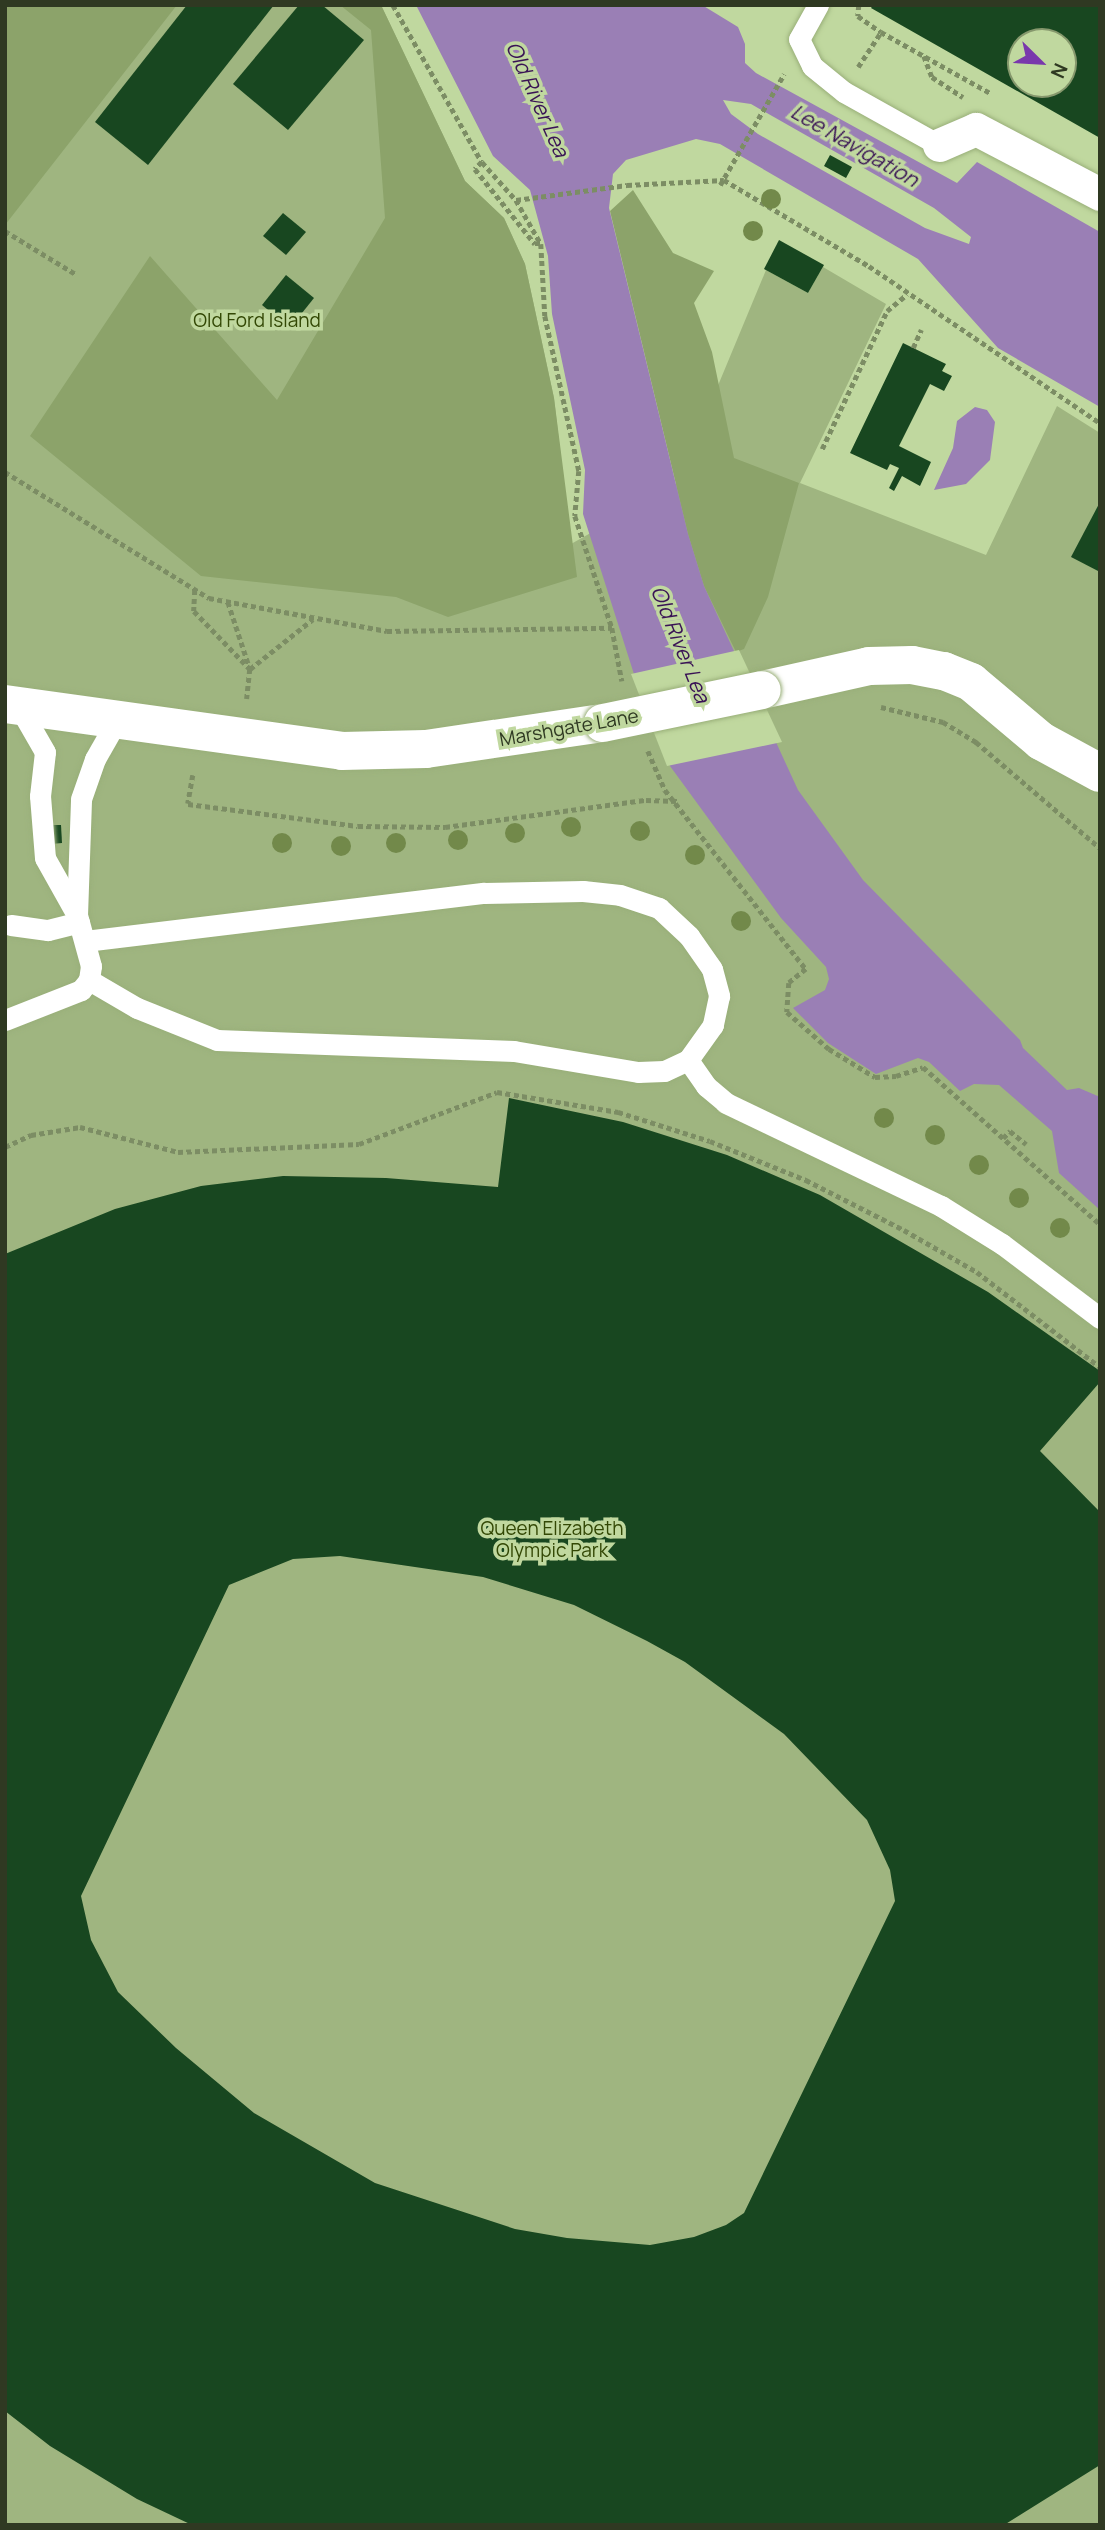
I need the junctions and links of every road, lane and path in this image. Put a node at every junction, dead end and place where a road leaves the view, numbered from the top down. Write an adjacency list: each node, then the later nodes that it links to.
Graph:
1 (393, 5): 11 (path)
2 (818, 5): 10 (lane)
3 (859, 5): 4 (path)
4 (881, 32): 5 (path); 6 (path)
5 (865, 56)
6 (923, 56): 8 (path); 9 (path)
7 (789, 64): 12 (path)
8 (932, 77)
9 (995, 96)
10 (939, 145): 13 (street)
11 (482, 162): 14 (path); 16 (path)
12 (722, 183): 14 (path); 18 (path)
13 (1100, 194)
14 (516, 200): 16 (path)
15 (5, 231): 17 (path)
16 (541, 244): 27 (path)
17 (78, 275)
18 (907, 294): 21 (path); 22 (path)
19 (921, 330): 20 (path)
20 (914, 348)
21 (1100, 423)
22 (822, 449)
23 (5, 472): 24 (path)
24 (195, 590): 25 (path); 28 (path)
25 (228, 602): 26 (path); 28 (path)
26 (313, 618): 27 (path); 28 (path)
27 (612, 628): 31 (path)
28 (250, 669): 32 (path)
29 (12, 704): 33 (street, Marshgate Lane); 40 (lane)
30 (872, 706): 38 (path)
31 (614, 710): 33 (street, Marshgate Lane); 35 (street, Marshgate Lane, bridge)
32 (246, 712)
33 (119, 717): 40 (lane)
34 (645, 743): 37 (path)
35 (1100, 773)
36 (193, 775): 37 (path)
37 (678, 801): 44 (path)
38 (1100, 848)
39 (11, 925): 40 (lane)
40 (80, 926): 41 (lane); 43 (lane)
41 (89, 980): 42 (lane); 43 (lane)
42 (5, 1020)
43 (688, 1060): 48 (lane)
44 (1003, 1138): 45 (path); 47 (path)
45 (1026, 1144)
46 (5, 1147): 49 (path)
47 (1100, 1224)
48 (1100, 1318)
49 (1100, 1367)

